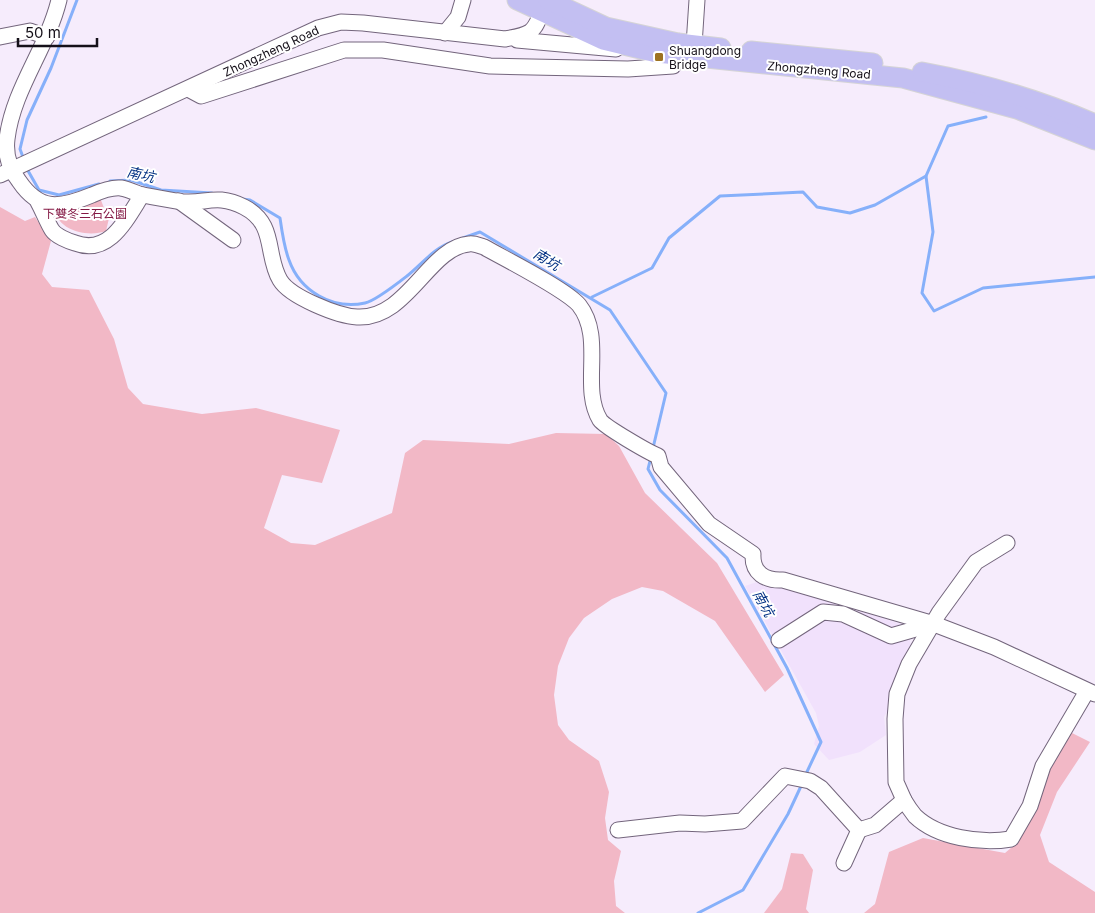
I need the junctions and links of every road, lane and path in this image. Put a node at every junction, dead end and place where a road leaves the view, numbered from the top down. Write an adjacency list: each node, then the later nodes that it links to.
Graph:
1 (59, 0): 8 (street)
2 (464, 0): 6 (street)
3 (517, 0): 5 (main road, Zhongzheng Road)
4 (697, 0): 10 (street)
5 (546, 4): 9 (street, Zhongzheng Road); 10 (main road, Zhongzheng Road); 11 (main road, Zhongzheng Road)
6 (444, 33): 9 (street, Zhongzheng Road); 13 (street, Zhongzheng Road)
7 (0, 37): 8 (street)
8 (47, 37): 16 (street)
9 (505, 39): 11 (street)
10 (694, 45): 14 (main road, Zhongzheng Road)
11 (651, 52): 12 (main road, Zhongzheng Road)
12 (676, 56): 13 (street); 15 (main road, Zhongzheng Road)
13 (188, 89): 16 (street, Zhongzheng Road)
14 (1095, 124)
15 (1095, 140)
16 (10, 170): 18 (street)
17 (142, 195): 18 (street); 18 (street); 19 (street)
18 (38, 202)
19 (179, 202): 20 (street); 22 (street)
20 (233, 240)
21 (1007, 543): 22 (street)
22 (934, 624): 23 (street); 24 (street); 25 (street)
23 (779, 640)
24 (1091, 693): 25 (street)
25 (904, 800): 27 (street)
26 (618, 830): 27 (street)
27 (859, 830): 28 (street)
28 (844, 863)

